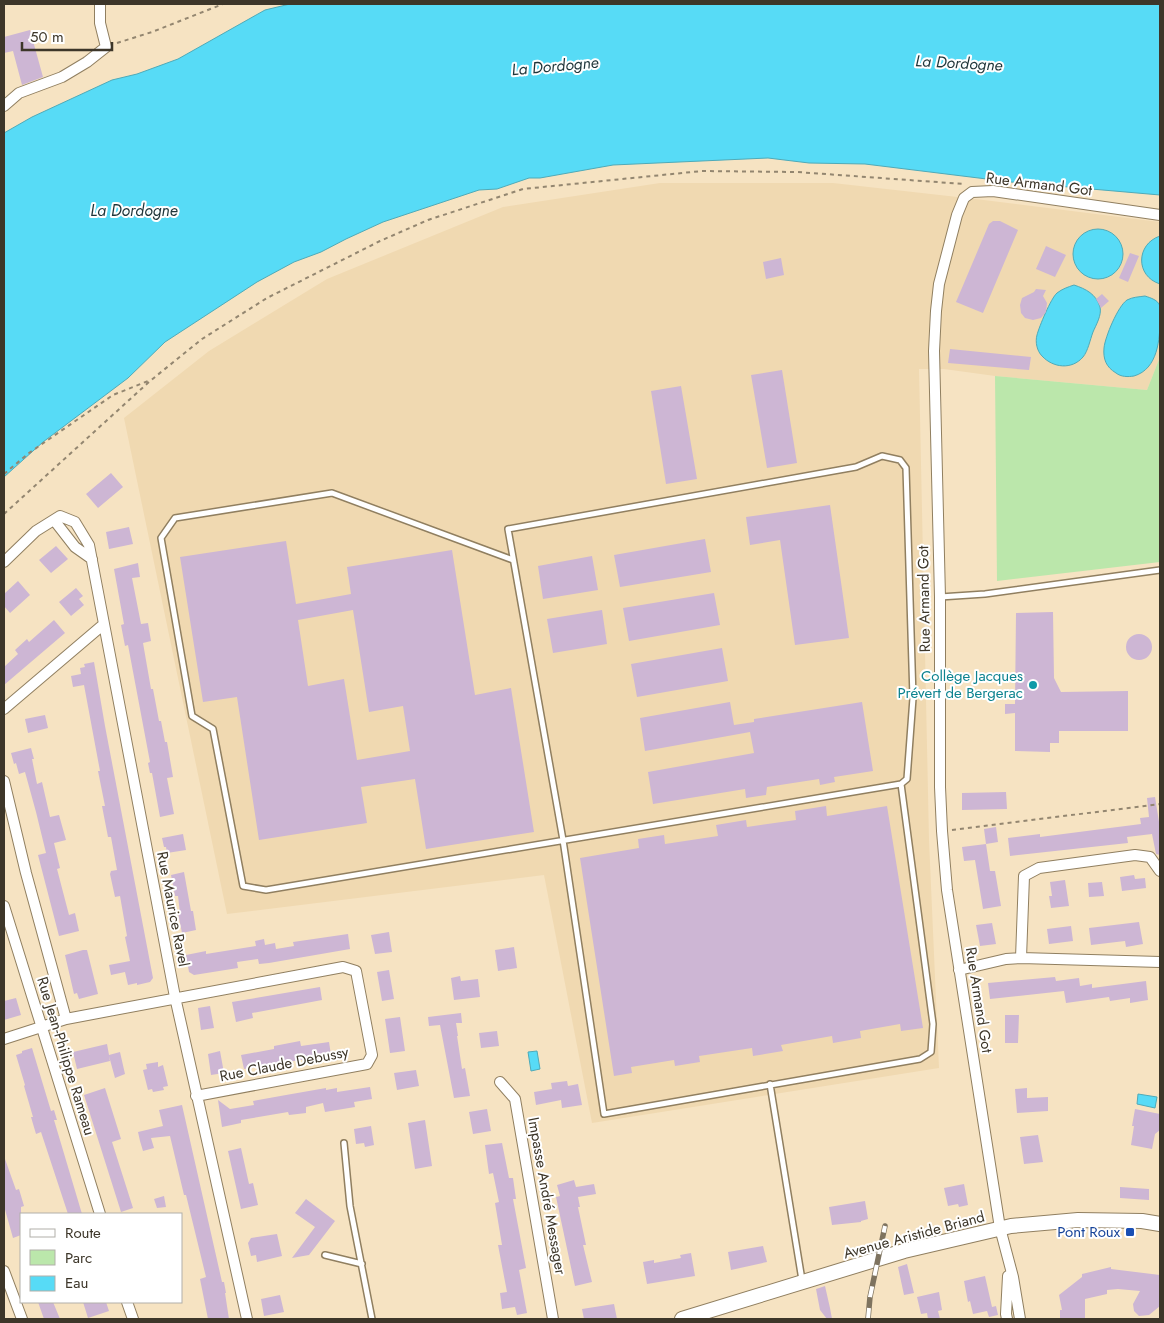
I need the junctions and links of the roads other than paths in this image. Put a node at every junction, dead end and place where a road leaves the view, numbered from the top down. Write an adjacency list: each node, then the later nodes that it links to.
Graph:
1 (100, 4): 2 (street)
2 (4, 106)
3 (1160, 215): 9 (street, Rue Armand Got)
4 (57, 518): 5 (street); 5 (street, Rue Maurice Ravel); 7 (street)
5 (92, 559): 10 (street, Rue Maurice Ravel)
6 (513, 560): 13 (lane); 14 (lane); 14 (lane)
7 (4, 562)
8 (1160, 570): 9 (lane)
9 (940, 597): 19 (street, Rue Armand Got)
10 (104, 624): 11 (street); 20 (street, Rue Maurice Ravel)
11 (4, 710)
12 (4, 781): 21 (street, Rue Jean-Philippe Rameau)
13 (901, 784): 14 (lane); 25 (lane)
14 (562, 840): 25 (lane)
15 (1160, 871): 17 (street)
16 (4, 906): 22 (street, Rue Jean-Philippe Rameau)
17 (1021, 958): 18 (street); 19 (street)
18 (1160, 962)
19 (959, 970): 30 (street, Rue Armand Got)
20 (175, 997): 21 (street); 26 (street, Rue Maurice Ravel); 26 (street, Rue Claude Debussy)
21 (66, 1019): 22 (street)
22 (42, 1026): 23 (street); 28 (street, Rue Jean-Philippe Rameau)
23 (4, 1039)
24 (500, 1082): 41 (street, Impasse André Messager)
25 (770, 1084): 35 (lane)
26 (196, 1096): 39 (street, Rue Maurice Ravel)
27 (344, 1143): 32 (lane)
28 (100, 1213)
29 (1160, 1224): 30 (main road, Avenue Aristide Briand)
30 (1000, 1228): 33 (street, Rue Armand Got); 35 (main road, Avenue Aristide Briand)
31 (325, 1255): 32 (lane)
32 (362, 1264): 40 (lane)
33 (1009, 1268): 43 (street); 44 (street)
34 (4, 1271): 37 (street)
35 (802, 1283): 42 (main road, Avenue Aristide Briand)
36 (127, 1303): 38 (street)
37 (22, 1319)
38 (133, 1319)
39 (246, 1319)
40 (372, 1319)
41 (553, 1319)
42 (682, 1319)
43 (1007, 1319)
44 (1020, 1319)

